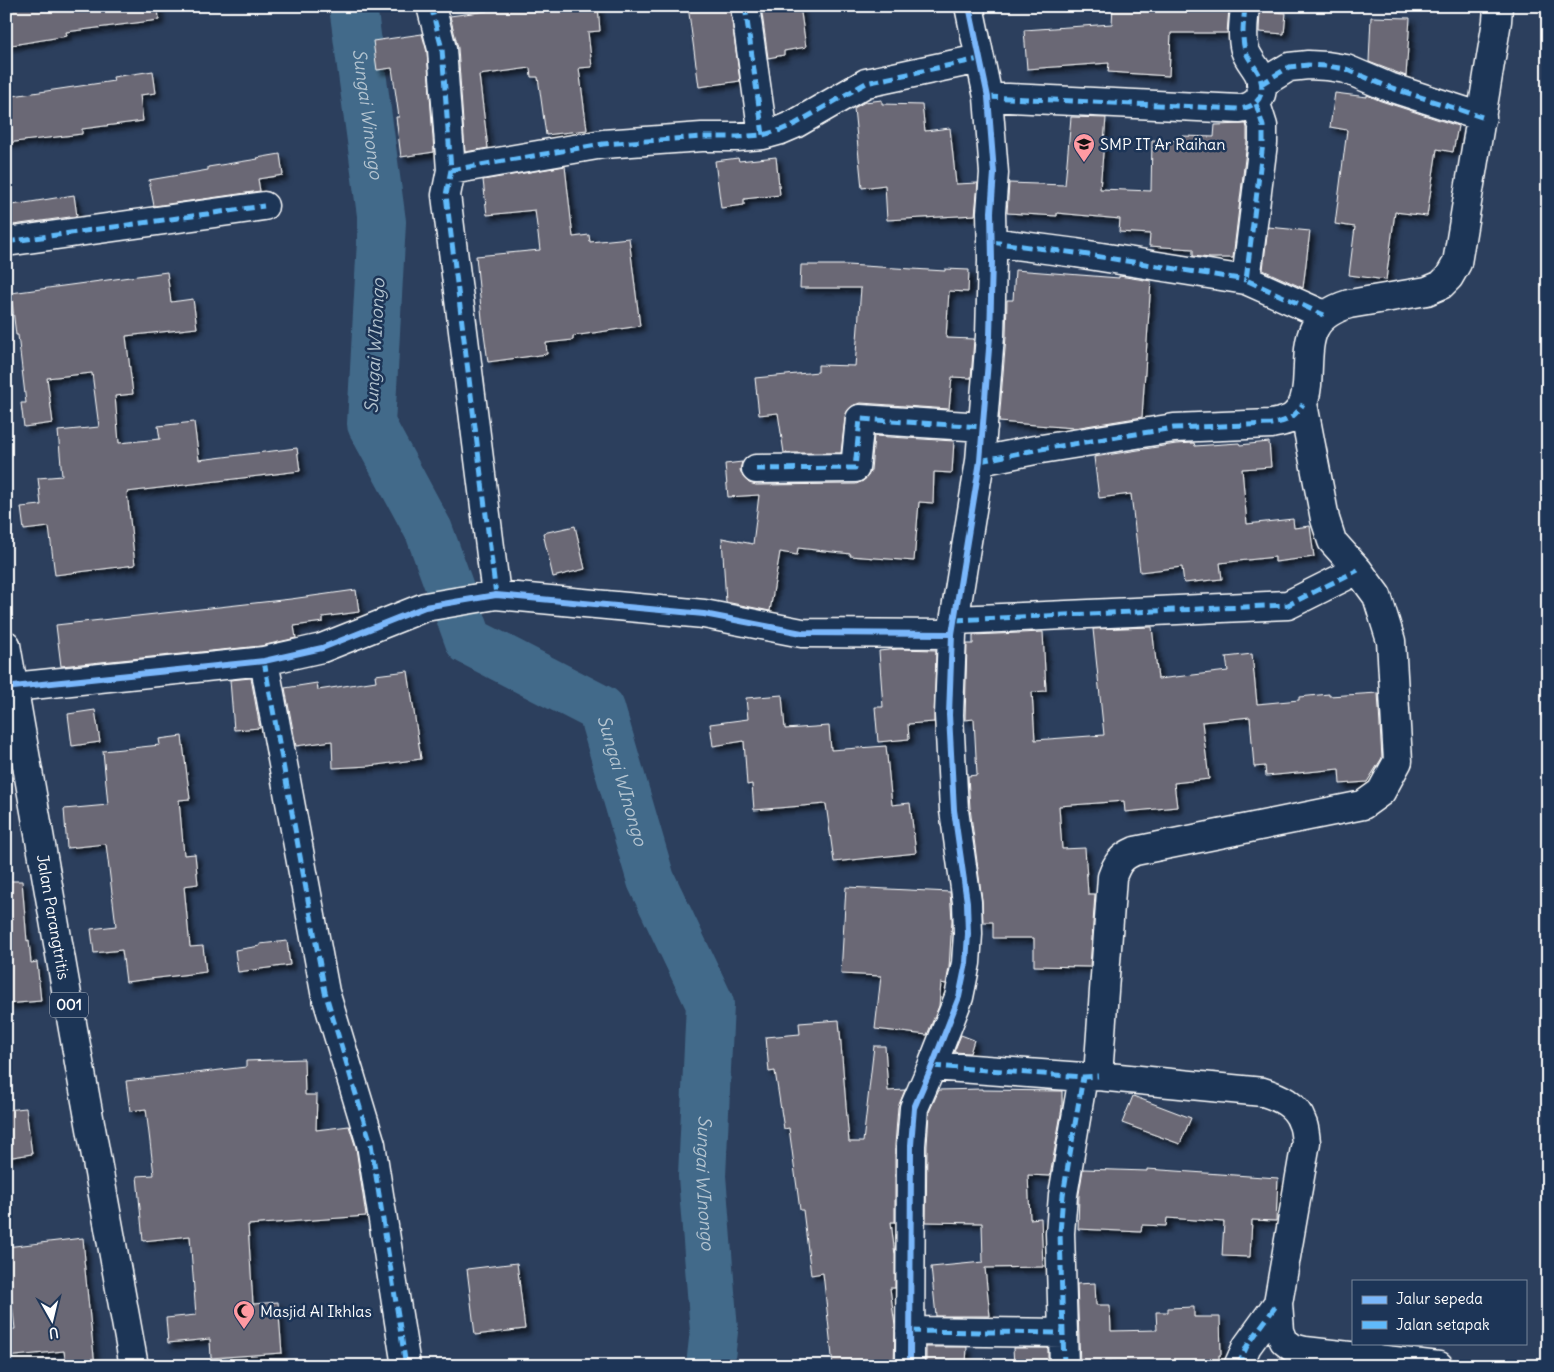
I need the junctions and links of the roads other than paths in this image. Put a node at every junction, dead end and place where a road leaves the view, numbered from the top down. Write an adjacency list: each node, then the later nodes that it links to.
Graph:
1 (431, 6): 11 (street)
2 (745, 6): 10 (street)
3 (969, 6): 6 (street)
4 (1246, 6): 7 (street)
5 (1498, 6): 9 (street)
6 (979, 59): 8 (street); 10 (street)
7 (1258, 94): 8 (street); 9 (street); 15 (street)
8 (988, 97): 14 (street)
9 (1482, 117): 16 (street)
10 (764, 135): 11 (street)
11 (450, 170): 22 (street)
12 (264, 206): 13 (street)
13 (6, 242)
14 (991, 242): 15 (street); 18 (street)
15 (1246, 280): 16 (street)
16 (1324, 315): 17 (street)
17 (1303, 404): 19 (street); 21 (street)
18 (983, 427): 19 (street); 20 (street)
19 (980, 461): 23 (street)
20 (756, 469)
21 (1358, 570): 23 (street); 28 (street)
22 (491, 596): 23 (street); 25 (street)
23 (954, 627): 27 (street)
24 (6, 644): 26 (street, Jalan Parangtritis / 001)
25 (264, 660): 26 (street); 33 (street)
26 (13, 687): 32 (street, Jalan Parangtritis / 001)
27 (932, 1066): 28 (street); 30 (street)
28 (1091, 1076): 29 (street); 31 (street)
29 (1278, 1303): 36 (street); 37 (street)
30 (910, 1331): 31 (street); 34 (street)
31 (1064, 1333): 35 (street)
32 (134, 1366)
33 (406, 1366)
34 (910, 1366)
35 (1064, 1366)
36 (1238, 1366)
37 (1439, 1366)

